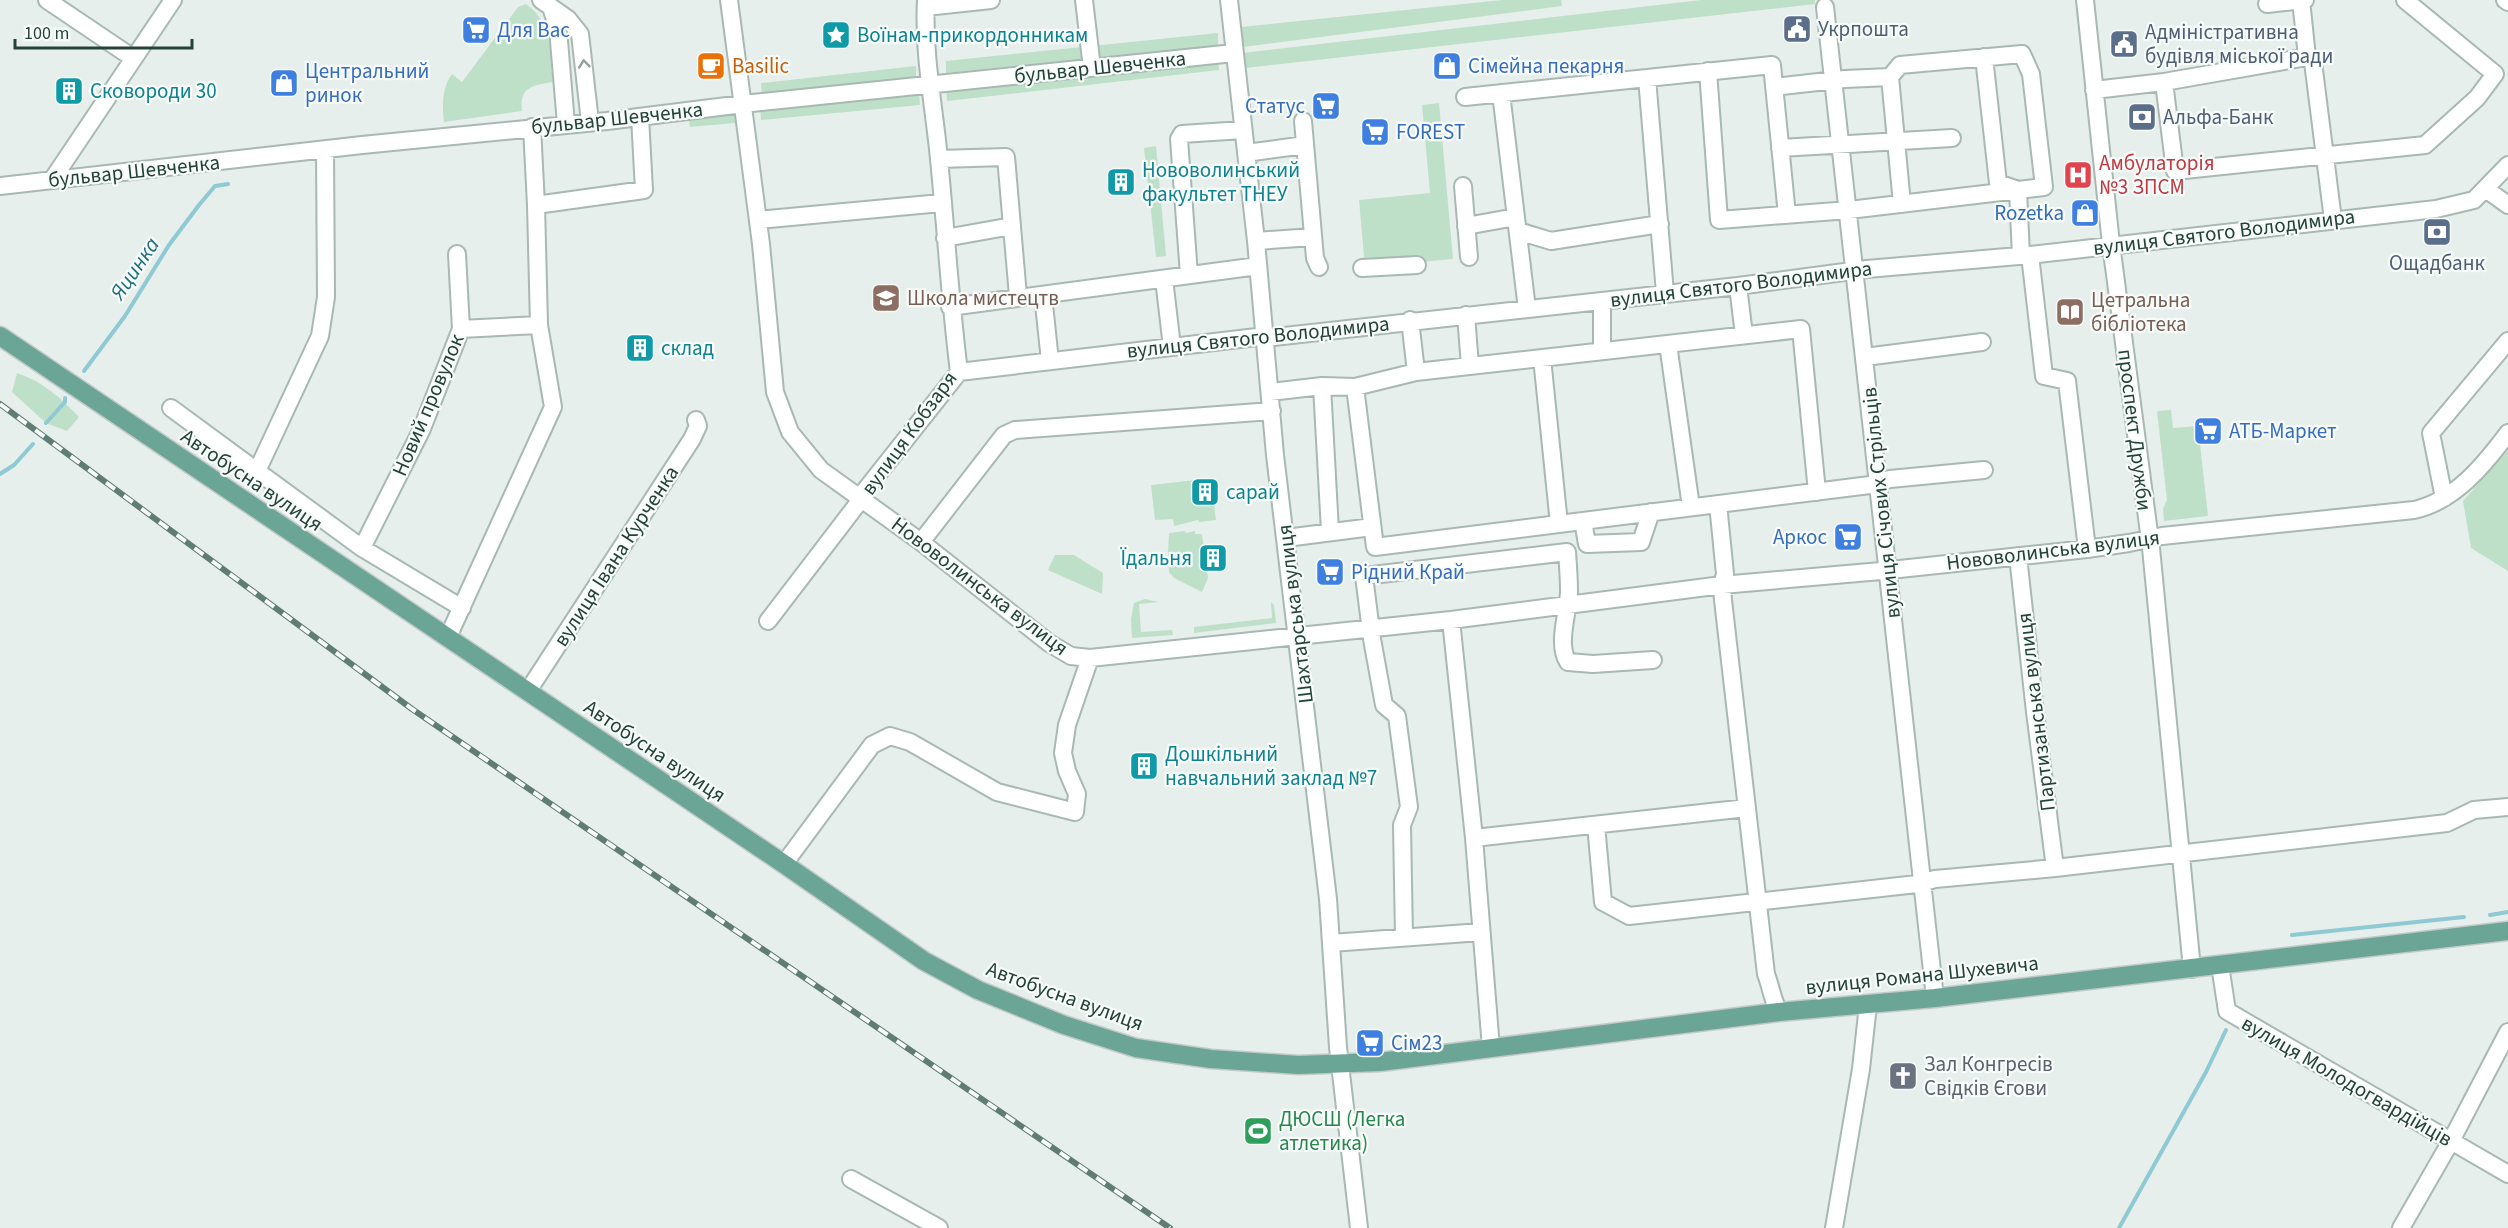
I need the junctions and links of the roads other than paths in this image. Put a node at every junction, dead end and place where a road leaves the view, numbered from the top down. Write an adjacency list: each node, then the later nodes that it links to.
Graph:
1 (47, 0): 17 (street)
2 (173, 0): 17 (street)
3 (729, 0): 29 (street, Нововолинська вулиця)
4 (991, 0): 11 (street)
5 (1084, 0): 18 (street)
6 (1229, 0): 14 (street, Шахтарська вулиця)
7 (2085, 0): 26 (street, проспект Дружби)
8 (2302, 0): 12 (street); 16 (street)
9 (2405, 0): 43 (street)
10 (546, 3): 32 (street, one-way to 10); 33 (street)
11 (926, 4): 24 (street, вулиця Кобзаря)
12 (2267, 4)
13 (1825, 7): 22 (street, вулиця Січових Стрільців)
14 (1234, 53): 18 (street, бульвар Шевченка); 34 (street, Шахтарська вулиця)
15 (1984, 57): 20 (street); 49 (street); 49 (street)
16 (2307, 57): 23 (street); 43 (street)
17 (133, 58): 46 (street)
18 (1092, 68): 24 (street, бульвар Шевченка)
19 (1708, 72): 21 (street); 25 (street); 56 (street)
20 (1890, 77): 22 (street); 37 (street)
21 (1647, 78): 27 (street); 60 (street)
22 (1834, 80): 25 (street); 39 (street, вулиця Січових Стрільців)
23 (2164, 82): 26 (street); 43 (street)
24 (930, 84): 29 (street, бульвар Шевченка); 44 (street, вулиця Кобзаря)
25 (1774, 87): 40 (street)
26 (2094, 90): 66 (street, проспект Дружби)
27 (1501, 93): 28 (street); 59 (street)
28 (1465, 97)
29 (743, 104): 30 (street, бульвар Шевченка); 57 (street, Нововолинська вулиця)
30 (640, 117): 32 (street, бульвар Шевченка); 53 (street)
31 (1303, 121): 38 (street)
32 (590, 122): 33 (street, бульвар Шевченка)
33 (566, 124): 35 (street, бульвар Шевченка)
34 (1243, 130): 42 (street, Шахтарська вулиця); 75 (street)
35 (532, 132): 41 (street, бульвар Шевченка); 53 (street)
36 (1952, 138): 37 (street)
37 (1896, 141): 39 (street); 52 (street)
38 (1305, 145): 42 (street); 63 (street)
39 (1841, 145): 40 (street); 55 (street, вулиця Січових Стрільців)
40 (1780, 147): 56 (street)
41 (325, 150): 46 (street, бульвар Шевченка); 110 (street)
42 (1246, 153): 65 (street, Шахтарська вулиця)
43 (2325, 154): 58 (street)
44 (939, 159): 51 (street, вулиця Кобзаря); 61 (street)
45 (2508, 165): 50 (street, вулиця Святого Володимира)
46 (52, 180): 47 (street, бульвар Шевченка)
47 (0, 186)
48 (1463, 186): 62 (street)
49 (2018, 190): 52 (street); 68 (street)
50 (2487, 190): 54 (street); 58 (street, вулиця Святого Володимира)
51 (941, 203): 57 (street); 64 (street, вулиця Кобзаря)
52 (1902, 204): 55 (street)
53 (536, 205): 86 (street)
54 (2508, 205)
55 (1849, 210): 56 (street); 74 (street, вулиця Січових Стрільців)
56 (1787, 215)
57 (758, 220): 114 (street, Нововолинська вулиця)
58 (2333, 220): 66 (street, вулиця Святого Володимира)
59 (1517, 224): 60 (street); 62 (street); 83 (street)
60 (1660, 224): 78 (street)
61 (1012, 226): 64 (street); 80 (street)
62 (1466, 226): 69 (street)
63 (1313, 237): 65 (street); 72 (street)
64 (945, 238): 82 (street, вулиця Кобзаря)
65 (1256, 242): 71 (street, Шахтарська вулиця)
66 (2111, 244): 68 (street, вулиця Святого Володимира); 123 (street, проспект Дружби)
67 (457, 254): 87 (street, Новий провулок)
68 (2026, 255): 74 (street, вулиця Святого Володимира); 126 (street)
69 (1469, 257)
70 (1417, 265): 73 (street)
71 (1258, 266): 75 (street); 90 (street, Шахтарська вулиця)
72 (1319, 267)
73 (1362, 268)
74 (1856, 271): 77 (street, вулиця Святого Володимира); 96 (street, вулиця Січових Стрільців)
75 (1189, 275): 76 (street)
76 (1164, 279): 79 (street); 94 (street)
77 (1738, 286): 78 (street, вулиця Святого Володимира); 88 (street)
78 (1665, 293): 81 (street, вулиця Святого Володимира)
79 (1043, 295): 80 (street); 98 (street)
80 (1018, 296): 82 (street)
81 (1602, 301): 83 (street, вулиця Святого Володимира); 95 (street)
82 (950, 307): 100 (street, вулиця Кобзаря)
83 (1527, 309): 84 (street, вулиця Святого Володимира)
84 (1466, 315): 85 (street, вулиця Святого Володимира); 99 (street)
85 (1410, 320): 90 (street, вулиця Святого Володимира); 101 (street)
86 (539, 325): 87 (street); 131 (street)
87 (461, 329): 125 (street, Новий провулок)
88 (1744, 335): 93 (street); 112 (street)
89 (0, 336): 135 (main road, Автобусна вулиця)
90 (1265, 338): 94 (street, вулиця Святого Володимира); 104 (street, Шахтарська вулиця)
91 (2508, 340): 113 (street)
92 (1982, 342): 96 (street)
93 (1668, 344): 95 (street); 116 (street)
94 (1172, 346): 98 (street, вулиця Святого Володимира)
95 (1602, 351): 97 (street)
96 (1865, 357): 111 (street, вулиця Січових Стрільців)
97 (1542, 358): 99 (street); 119 (street)
98 (1050, 361): 100 (street, вулиця Святого Володимира)
99 (1470, 366): 101 (street)
100 (959, 372): 114 (street, вулиця Кобзаря)
101 (1416, 372): 103 (street)
102 (1322, 386): 103 (street); 104 (street); 121 (street)
103 (1355, 387): 120 (street)
104 (1270, 392): 106 (street, Шахтарська вулиця)
105 (171, 408): 110 (street, Автобусна вулиця)
106 (1272, 411): 122 (street, Шахтарська вулиця); 124 (street)
107 (696, 420): 139 (street, вулиця Івана Курченка)
108 (2508, 433): 113 (street, Нововолинська вулиця)
109 (1984, 470): 111 (street)
110 (257, 471): 125 (street, Автобусна вулиця)
111 (1879, 481): 112 (street); 128 (street, вулиця Січових Стрільців)
112 (1817, 492): 115 (street)
113 (2444, 498): 123 (street, Нововолинська вулиця)
114 (861, 499): 124 (street, Нововолинська вулиця); 133 (street, вулиця Кобзаря)
115 (1718, 504): 116 (street); 129 (street)
116 (1691, 507): 117 (street)
117 (1651, 512): 118 (street); 118 (street)
118 (1583, 521): 119 (street)
119 (1559, 524): 120 (street)
120 (1372, 527): 121 (street)
121 (1330, 531): 122 (street)
122 (1286, 538): 136 (street, Шахтарська вулиця)
123 (2149, 538): 126 (street, Нововолинська вулиця); 144 (street, проспект Дружби)
124 (921, 542): 137 (street, Нововолинська вулиця)
125 (362, 548): 131 (street, Автобусна вулиця)
126 (2087, 549): 127 (street, Нововолинська вулиця)
127 (2018, 556): 128 (street, Нововолинська вулиця); 146 (street, Партизанська вулиця)
128 (1888, 570): 129 (street, Нововолинська вулиця); 147 (street, вулиця Січових Стрільців)
129 (1722, 585): 130 (street, Нововолинська вулиця); 141 (street)
130 (1568, 604): 132 (street, Нововолинська вулиця); 134 (street); 138 (street)
131 (462, 608): 135 (street)
132 (1451, 620): 134 (street, Нововолинська вулиця); 143 (street)
133 (768, 621)
134 (1371, 628): 136 (street, Нововолинська вулиця); 151 (street)
135 (447, 637): 139 (main road, Автобусна вулиця)
136 (1298, 637): 137 (street, Нововолинська вулиця); 152 (street, Шахтарська вулиця)
137 (1090, 658): 145 (street)
138 (1653, 660)
139 (528, 691): 145 (main road, Автобусна вулиця)
140 (2508, 807): 144 (street)
141 (1747, 808): 142 (street); 148 (street)
142 (1596, 825): 143 (street); 148 (street)
143 (1474, 838): 150 (street)
144 (2180, 855): 146 (street); 154 (street, проспект Дружби)
145 (783, 864): 160 (main road, Автобусна вулиця)
146 (2055, 868): 147 (street)
147 (1924, 882): 148 (street); 155 (street, вулиця Січових Стрільців)
148 (1757, 900): 157 (street)
149 (2508, 931): 153 (main road, вулиця Романа Шухевича)
150 (1481, 932): 151 (street); 159 (street)
151 (1404, 938): 152 (street)
152 (1331, 943): 160 (street, Шахтарська вулиця)
153 (2220, 965): 154 (main road, вулиця Романа Шухевича); 161 (street, вулиця Молодогвардійців)
154 (2192, 969): 155 (main road, вулиця Романа Шухевича)
155 (1935, 998): 156 (main road, вулиця Романа Шухевича)
156 (1868, 1005): 157 (main road, вулиця Романа Шухевича); 166 (street)
157 (1779, 1012): 159 (main road, вулиця Романа Шухевича)
158 (2508, 1032): 161 (street)
159 (1491, 1048): 160 (main road, вулиця Романа Шухевича)
160 (1340, 1065): 165 (street, Шахтарська вулиця)
161 (2451, 1141): 162 (street, вулиця Молодогвардійців); 167 (street)
162 (2508, 1174)
163 (851, 1179): 164 (street)
164 (939, 1228)
165 (1359, 1228)
166 (1834, 1228)
167 (2401, 1228)

